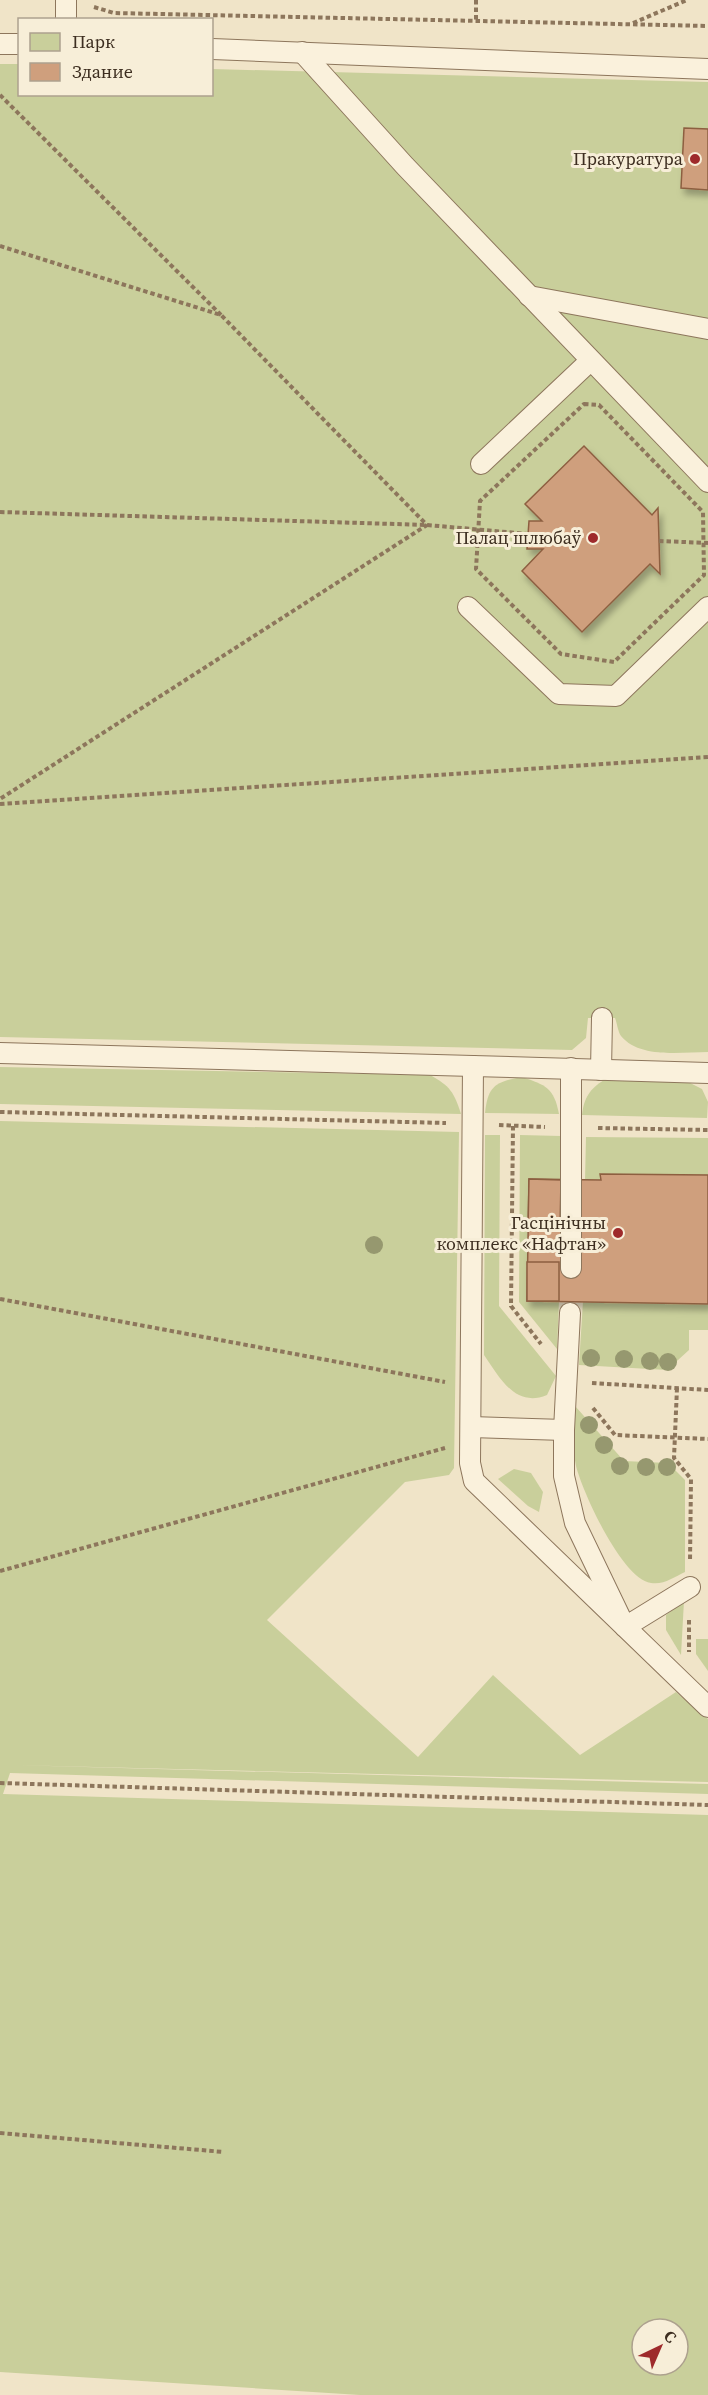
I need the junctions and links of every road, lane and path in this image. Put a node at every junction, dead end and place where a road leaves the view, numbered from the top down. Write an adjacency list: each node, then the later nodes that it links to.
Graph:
1 (476, 0): 5 (path)
2 (687, 0): 6 (path)
3 (74, 2): 4 (lane); 5 (path)
4 (67, 18)
5 (476, 21): 6 (path)
6 (630, 24): 7 (path)
7 (708, 26)
8 (0, 44): 9 (lane)
9 (18, 44)
10 (213, 49): 11 (lane)
11 (302, 52): 12 (lane); 15 (lane)
12 (708, 69)
13 (0, 95): 16 (path)
14 (0, 246): 16 (path)
15 (529, 296): 17 (lane); 18 (lane)
16 (221, 315): 22 (path)
17 (708, 329)
18 (590, 361): 19 (lane); 20 (lane)
19 (481, 464)
20 (708, 482)
21 (0, 512): 22 (path)
22 (427, 525): 23 (path); 30 (path)
23 (477, 531): 24 (path); 26 (path); 26 (path)
24 (528, 534)
25 (659, 542): 26 (path)
26 (706, 543)
27 (468, 607): 28 (lane)
28 (708, 607)
29 (708, 757): 31 (path)
30 (0, 799)
31 (0, 804)
32 (602, 1018): 36 (lane)
33 (0, 1053): 34 (lane)
34 (473, 1066): 35 (lane); 39 (lane)
35 (571, 1068): 36 (lane); 40 (lane)
36 (601, 1070): 37 (lane)
37 (708, 1072)
38 (0, 1112): 39 (path)
39 (472, 1123): 40 (path); 46 (lane)
40 (571, 1127): 41 (path); 42 (lane)
41 (708, 1130)
42 (571, 1268)
43 (0, 1299): 46 (path)
44 (570, 1313): 49 (lane)
45 (583, 1382): 47 (path)
46 (472, 1387): 50 (lane)
47 (677, 1388): 48 (path); 54 (path)
48 (708, 1390)
49 (564, 1430): 50 (lane); 55 (lane)
50 (471, 1434): 53 (path); 55 (lane)
51 (688, 1439): 52 (path)
52 (708, 1439)
53 (0, 1571)
54 (690, 1587): 55 (lane); 56 (path)
55 (626, 1627): 57 (lane)
56 (695, 1660)
57 (708, 1707)
58 (0, 1783): 59 (path)
59 (708, 1805)
60 (0, 2133): 61 (path)
61 (225, 2152)

